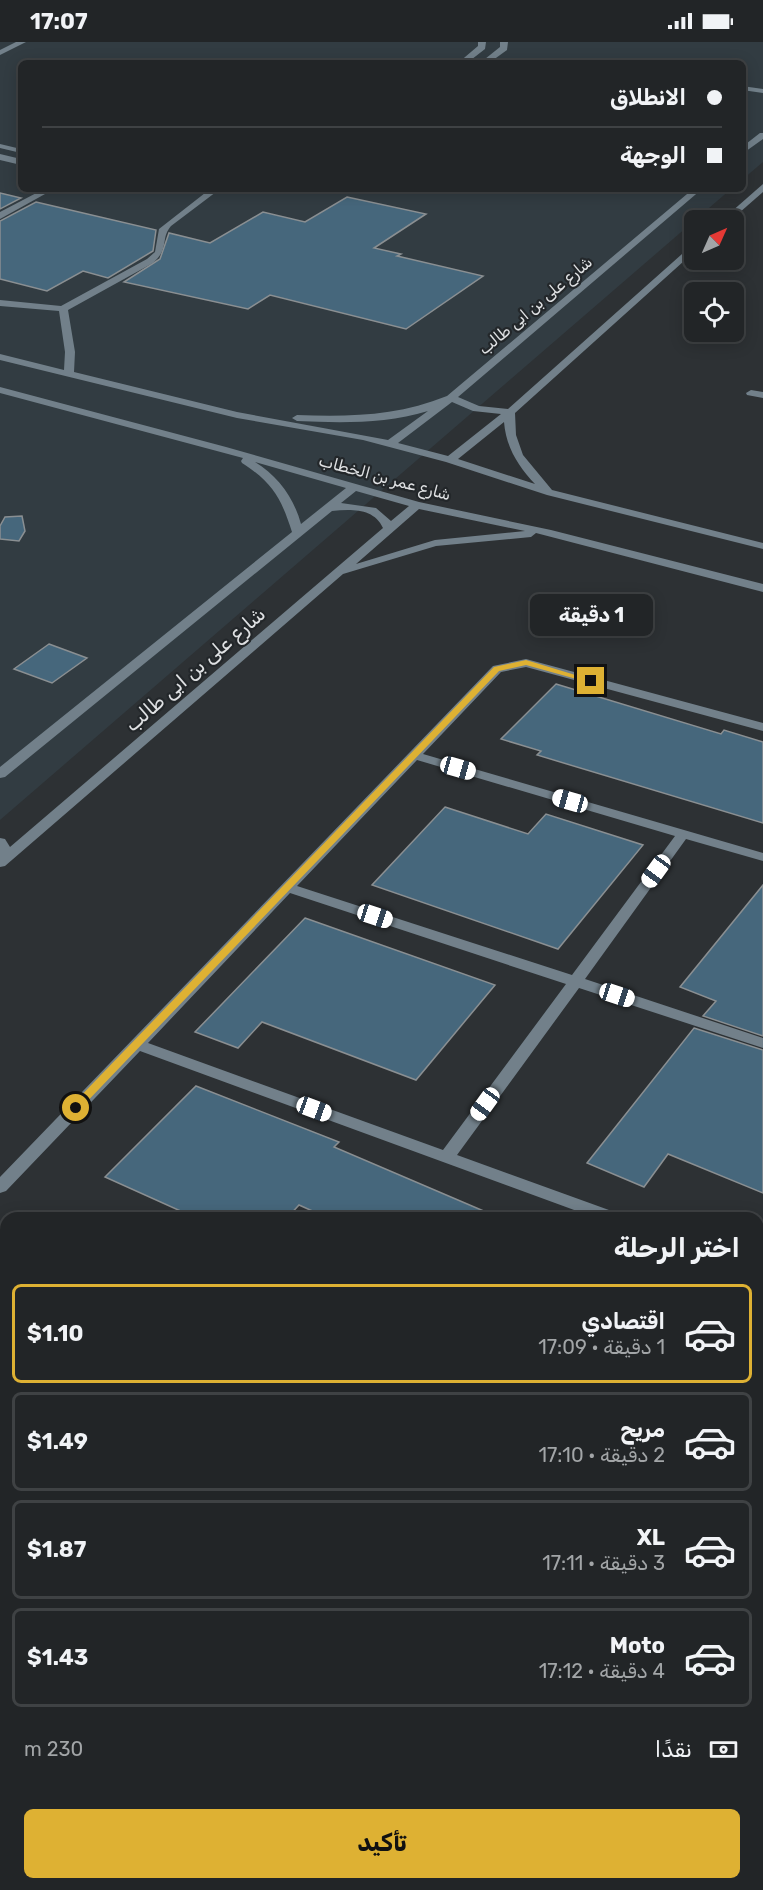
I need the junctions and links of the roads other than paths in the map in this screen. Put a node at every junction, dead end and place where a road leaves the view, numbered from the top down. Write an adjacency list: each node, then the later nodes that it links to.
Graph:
1 (22, 42): 4 (street)
2 (482, 42): 6 (street)
3 (504, 42): 7 (street)
4 (4, 48): 5 (street)
5 (0, 53)
6 (466, 60)
7 (488, 60)
8 (746, 89): 9 (street)
9 (763, 92)
10 (763, 135): 12 (street)
11 (746, 141): 12 (street)
12 (755, 142): 14 (street)
13 (0, 147): 15 (street)
14 (746, 149)
15 (18, 150)
16 (0, 158): 17 (street)
17 (18, 161)
18 (763, 188): 22 (street)
19 (44, 192): 23 (street)
20 (212, 192): 26 (street)
21 (694, 192): 32 (street, شارع على بن ابى طالب)
22 (738, 210)
23 (0, 216)
24 (684, 257): 33 (street)
25 (0, 303): 26 (street)
26 (63, 309): 28 (street)
27 (0, 357): 28 (street, شارع عمر بن الخطاب)
28 (69, 374): 34 (street, شارع عمر بن الخطاب)
29 (0, 390): 36 (street, شارع عمر بن الخطاب)
30 (751, 393): 31 (street)
31 (763, 395)
32 (451, 398): 33 (street); 34 (street); 35 (street, شارع على بن ابى طالب)
33 (510, 412): 37 (street); 39 (street)
34 (237, 415): 35 (street, شارع عمر بن الخطاب)
35 (390, 444): 37 (street, شارع عمر بن الخطاب)
36 (222, 449): 38 (street, شارع عمر بن الخطاب); 43 (street)
37 (450, 460): 39 (street, شارع عمر بن الخطاب)
38 (353, 488): 40 (street, شارع عمر بن الخطاب); 41 (street, شارع على بن ابى طالب)
39 (551, 494): 45 (street, شارع عمر بن الخطاب)
40 (417, 505): 42 (street, شارع على بن ابى طالب); 44 (street, شارع عمر بن الخطاب)
41 (327, 508): 42 (street); 43 (street, شارع على بن ابى طالب)
42 (389, 528): 46 (street, شارع على بن ابى طالب)
43 (297, 531): 50 (street, شارع على بن ابى طالب)
44 (551, 533): 46 (street); 47 (street, شارع عمر بن الخطاب)
45 (763, 546)
46 (335, 574): 54 (street, شارع على بن ابى طالب)
47 (763, 588)
48 (763, 728): 49 (street)
49 (413, 755): 51 (street); 55 (street)
50 (0, 774)
51 (683, 834): 53 (street); 56 (street)
52 (0, 842): 54 (street)
53 (763, 857)
54 (5, 859)
55 (286, 887): 56 (street); 58 (street)
56 (575, 981): 57 (street); 59 (street)
57 (763, 1043)
58 (136, 1044): 59 (street); 60 (street)
59 (447, 1157): 61 (street)
60 (0, 1187)
61 (598, 1212)

